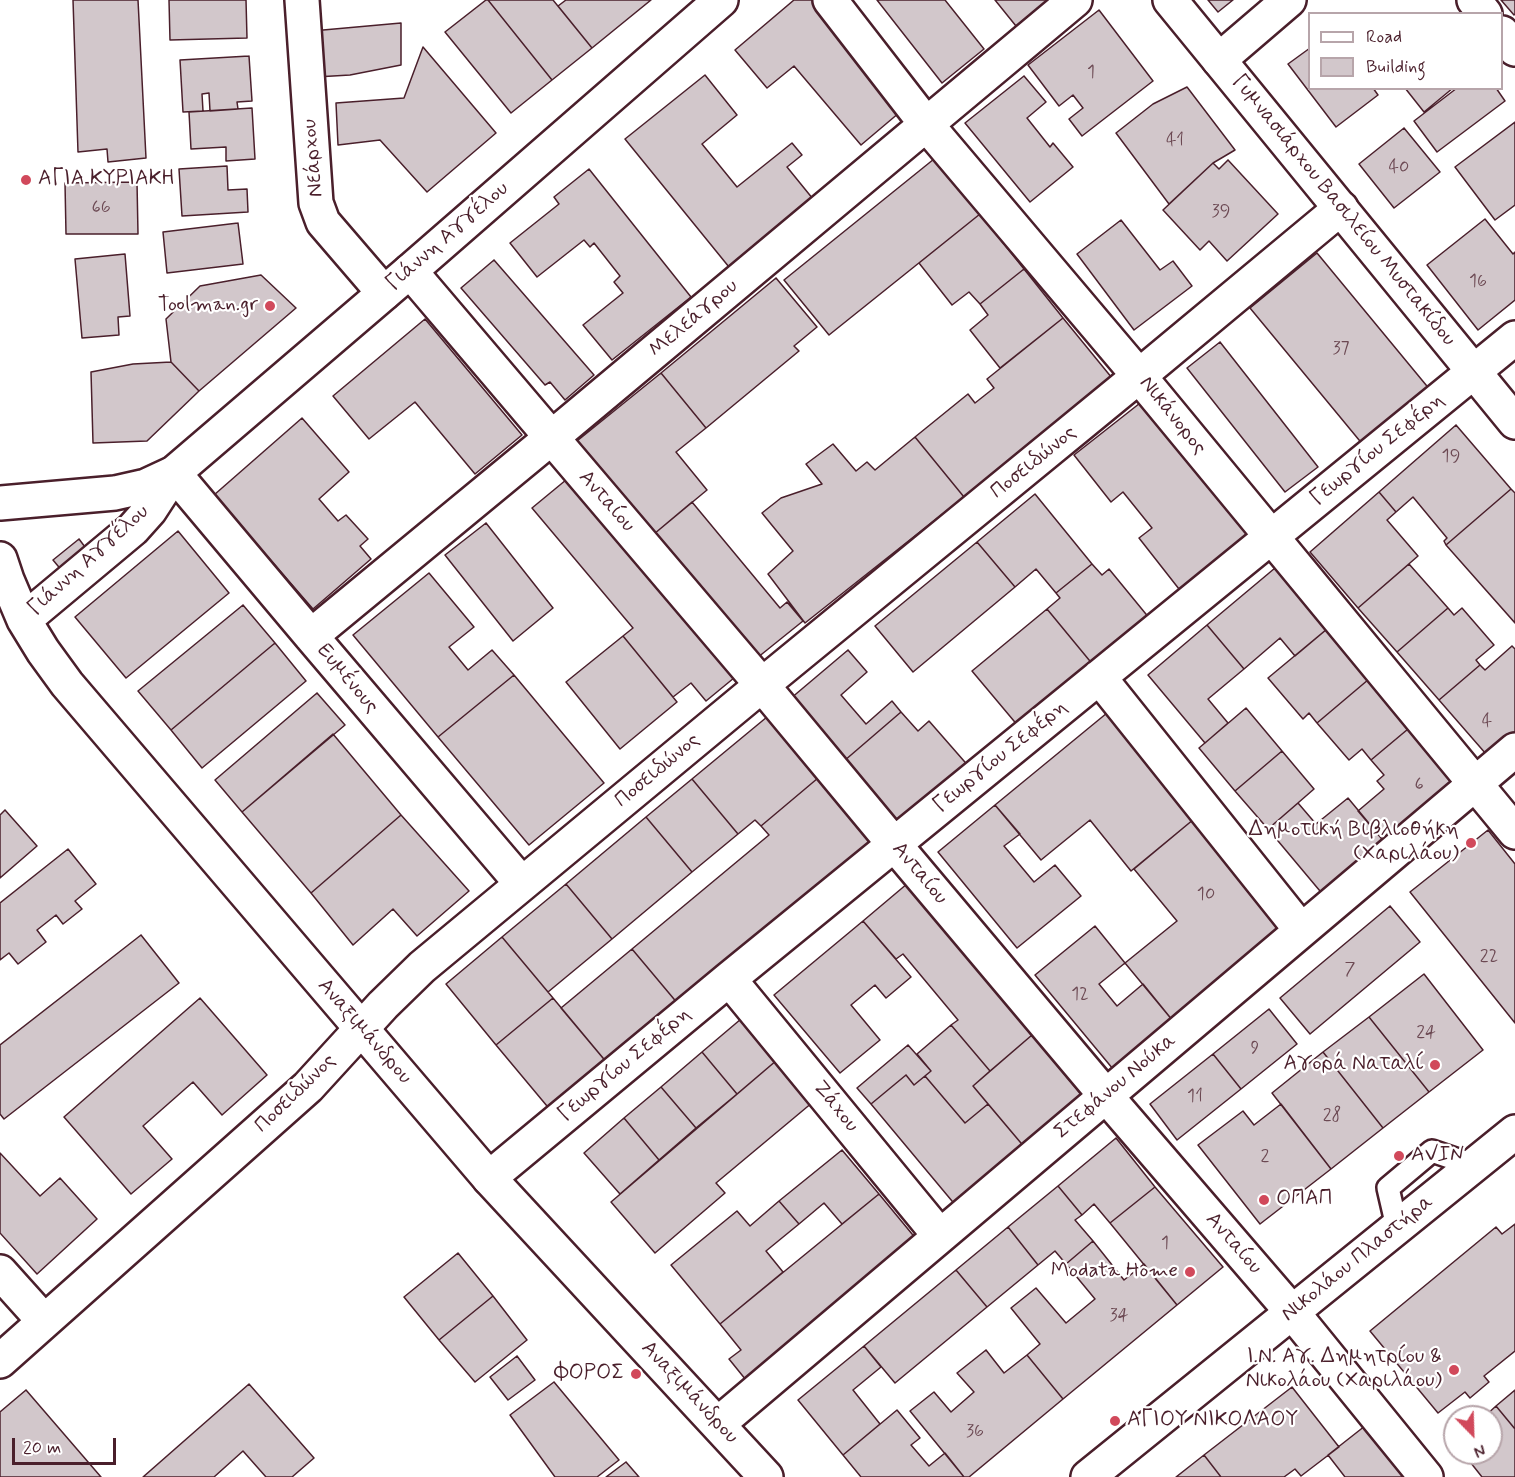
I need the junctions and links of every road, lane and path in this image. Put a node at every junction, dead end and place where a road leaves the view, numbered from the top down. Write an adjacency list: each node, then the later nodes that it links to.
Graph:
1 (302, 0): 15 (street, Νεάρχου)
2 (721, 0): 14 (street, Γιάννη Αγγέλου)
3 (830, 0): 12 (street, Νικάνορος)
4 (1075, 0): 12 (street, Μελεάγρου)
5 (1170, 0): 11 (street, Γυμνασιάρχου Βασιλείου Μυστακίδου)
6 (1289, 0): 11 (street)
7 (1474, 0): 8 (street)
8 (1483, 12)
9 (1503, 34): 10 (street)
10 (1515, 49)
11 (1219, 60): 13 (street, Γυμνασιάρχου Βασιλείου Μυστακίδου)
12 (926, 124): 18 (street, Νικάνορος); 20 (street, Μελεάγρου)
13 (1341, 208): 17 (street, Γυμνασιάρχου Βασιλείου Μυστακίδου); 18 (street, Ποσειδώνος)
14 (410, 271): 15 (street, Γιάννη Αγγέλου); 20 (street, Ανταίου)
15 (384, 293): 21 (street, Γιάννη Αγγέλου)
16 (1515, 338): 17 (street, Γεωργίου Σεφέρη)
17 (1474, 372): 19 (street, Γυμνασιάρχου Βασιλείου Μυστακίδου); 23 (street, Γεωργίου Σεφέρη)
18 (1139, 376): 23 (street, Νικάνορος); 28 (street, Ποσειδώνος)
19 (1515, 422)
20 (551, 438): 26 (street, Μελεάγρου); 28 (street, Ανταίου)
21 (174, 473): 22 (street, Γιάννη Αγγέλου); 25 (street, Γιάννη Αγγέλου); 26 (street, Ευμένους)
22 (0, 503)
23 (1271, 537): 27 (street, Γεωργίου Σεφέρη); 30 (street, Νικάνορος)
24 (0, 559): 25 (street, Αναξιμάνδρου)
25 (24, 620): 36 (street, Αναξιμάνδρου)
26 (311, 636): 33 (street, Ευμένους)
27 (1099, 677): 32 (street, Γεωργίου Σεφέρη); 34 (street)
28 (762, 685): 32 (street, Ανταίου); 33 (street, Ποσειδώνος)
29 (1515, 750): 30 (street, Στεφάνου Νούκα)
30 (1475, 783): 31 (street, Νικάνορος); 34 (street, Στεφάνου Νούκα)
31 (1515, 832)
32 (894, 844): 35 (street, Γεωργίου Σεφέρη); 37 (street, Ανταίου)
33 (522, 884): 36 (street, Ποσειδώνος)
34 (1301, 930): 37 (street, Στεφάνου Νούκα)
35 (729, 978): 39 (street, Γεωργίου Σεφέρη); 40 (street, Ζάχου)
36 (361, 1029): 39 (street, Αναξιμάνδρου); 43 (street, Ποσειδώνος)
37 (1106, 1096): 40 (street, Στεφάνου Νούκα); 42 (street, Ανταίου)
38 (1515, 1132): 42 (street, Νικολάου Πλαστήρα)
39 (489, 1178): 45 (street, Αναξιμάνδρου)
40 (940, 1236): 45 (street, Στεφάνου Νούκα)
41 (0, 1272): 43 (street)
42 (1292, 1312): 46 (street, Νικολάου Πλαστήρα); 48 (street, Ανταίου)
43 (44, 1322): 44 (street, Ποσειδώνος)
44 (0, 1360)
45 (718, 1424): 47 (street, Αναξιμάνδρου)
46 (1106, 1472)
47 (766, 1477)
48 (1426, 1477)

